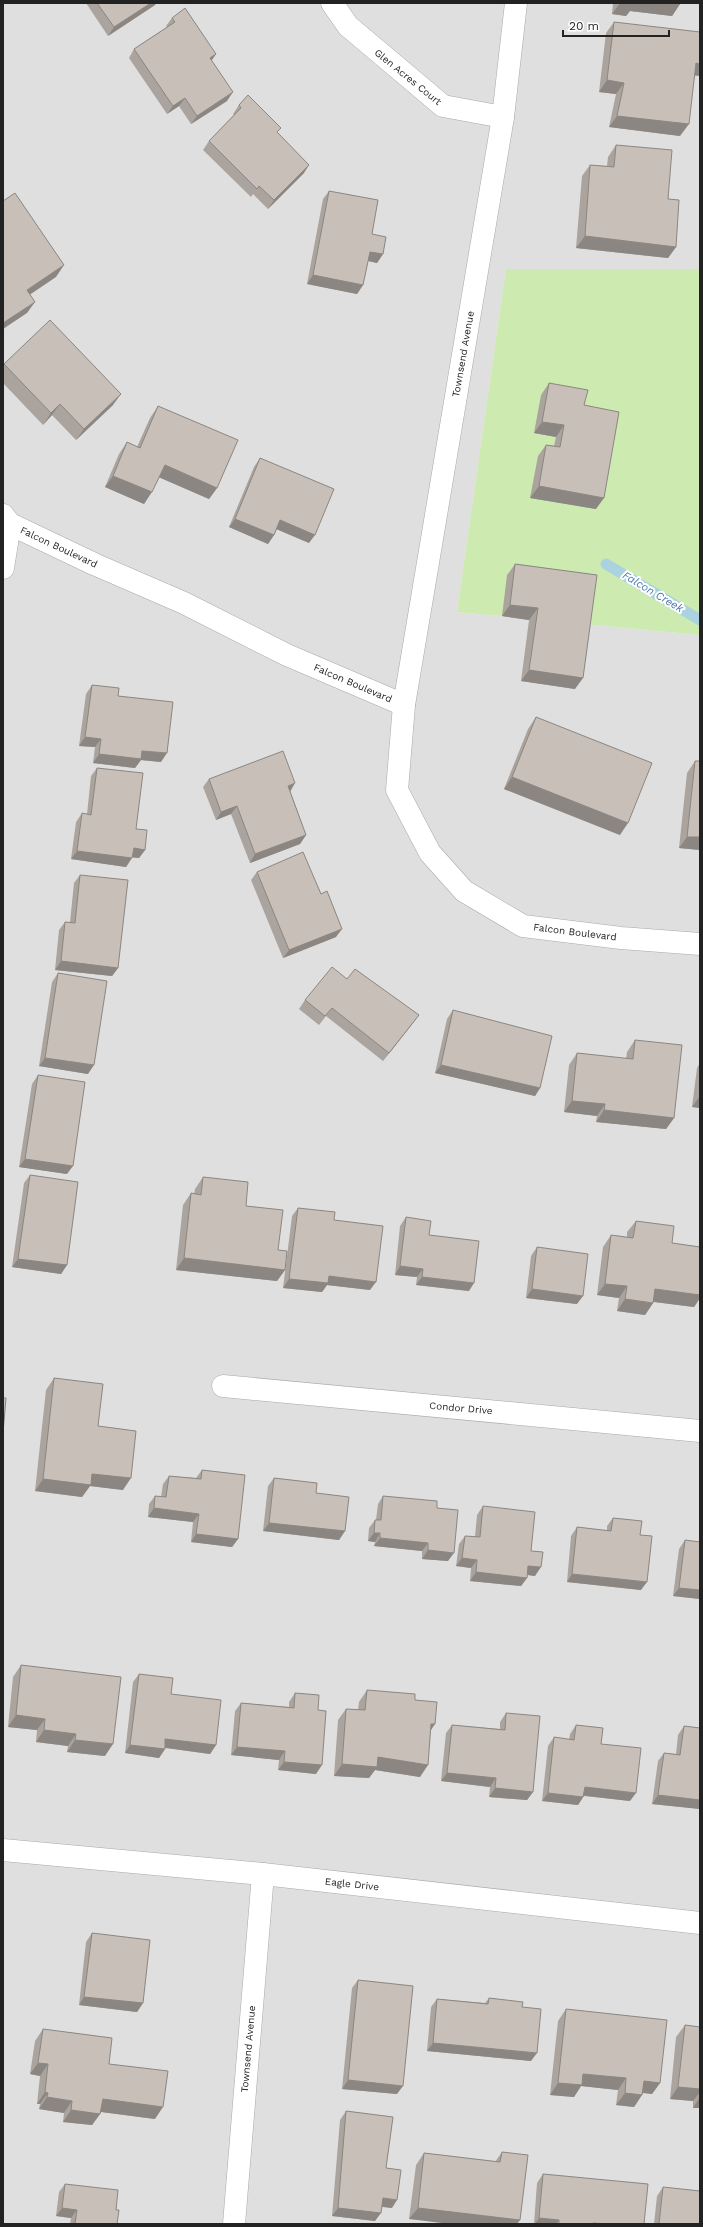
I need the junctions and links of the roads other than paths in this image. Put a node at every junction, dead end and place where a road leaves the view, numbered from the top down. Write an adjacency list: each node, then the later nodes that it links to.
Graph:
1 (332, 3): 3 (street, Glen Acres Court)
2 (516, 3): 3 (street, Townsend Avenue)
3 (503, 117): 6 (street, Townsend Avenue)
4 (6, 519): 5 (street); 6 (street, Falcon Boulevard)
5 (3, 568)
6 (404, 705): 7 (street, Falcon Boulevard)
7 (700, 944)
8 (223, 1386): 9 (street, Condor Drive)
9 (700, 1431)
10 (3, 1850): 11 (street, Eagle Drive)
11 (263, 1874): 12 (street, Eagle Drive); 13 (street, Townsend Avenue)
12 (700, 1923)
13 (234, 2224)

